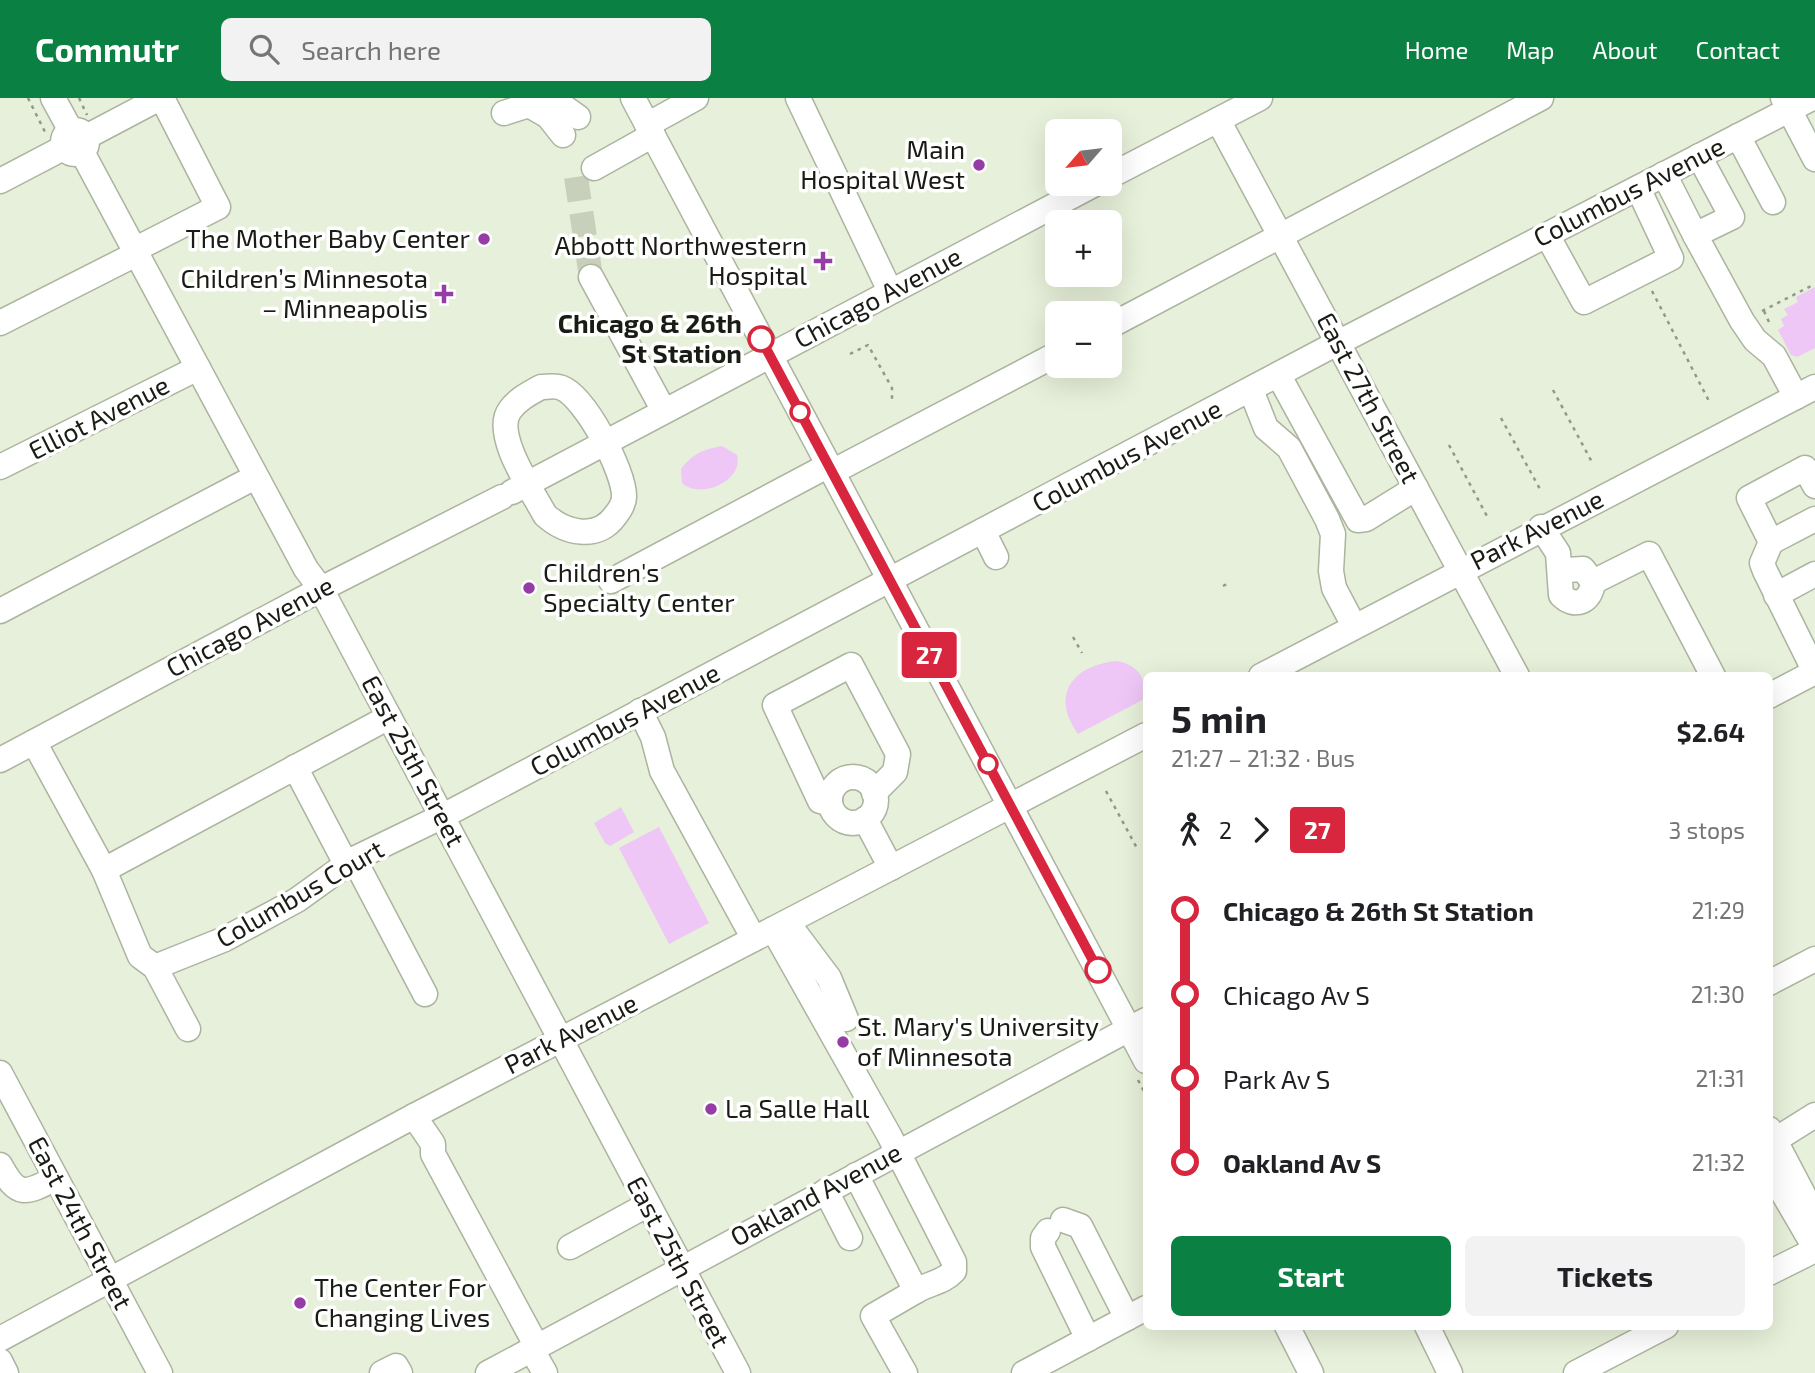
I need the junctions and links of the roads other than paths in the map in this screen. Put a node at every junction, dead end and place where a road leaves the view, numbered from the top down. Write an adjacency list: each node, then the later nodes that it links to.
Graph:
1 (54, 98): 15 (street, East 25th Street)
2 (161, 98): 15 (street); 28 (street)
3 (551, 98): 10 (street)
4 (633, 98): 13 (street)
5 (696, 98): 13 (street)
6 (798, 98): 30 (street)
7 (1260, 98): 12 (street)
8 (1541, 98): 25 (street)
9 (1812, 98): 11 (street, Columbus Avenue)
10 (503, 104)
11 (1786, 104): 14 (street, Columbus Avenue); 17 (street)
12 (1218, 120): 19 (street); 25 (street, East 27th Street)
13 (650, 130): 18 (street); 34 (street)
14 (1738, 136): 16 (street, Columbus Avenue); 24 (street)
15 (70, 141): 21 (street); 28 (street, East 25th Street)
16 (1699, 156): 20 (street, Columbus Avenue); 27 (street)
17 (1815, 159)
18 (594, 168)
19 (1122, 170)
20 (1664, 174): 22 (street, Columbus Avenue); 27 (street)
21 (0, 181)
22 (1637, 188): 26 (street, Columbus Avenue); 26 (street)
23 (1072, 196): 30 (street, Chicago Avenue)
24 (1773, 202)
25 (1280, 234): 31 (street); 33 (street, East 27th Street)
26 (1547, 234): 33 (street, Columbus Avenue)
27 (1695, 235): 39 (street)
28 (137, 251): 32 (street); 36 (street, East 25th Street)
29 (591, 277): 40 (street)
30 (890, 291): 34 (street, Chicago Avenue)
31 (1122, 320)
32 (0, 323)
33 (1339, 342): 37 (street, Columbus Avenue); 46 (street, East 27th Street)
34 (770, 355): 40 (street, Chicago Avenue); 43 (street)
35 (1045, 360): 43 (street)
36 (198, 368): 42 (street, Elliot Avenue); 44 (street, East 25th Street)
37 (1279, 376): 38 (street, Columbus Avenue); 46 (street)
38 (1251, 390): 50 (street, Columbus Avenue); 60 (street)
39 (1805, 392): 49 (street, Park Avenue)
40 (664, 411): 41 (street, Chicago Avenue)
41 (604, 443): 47 (street, Chicago Avenue); 47 (street); 47 (street)
42 (0, 467)
43 (830, 468): 55 (street); 56 (street)
44 (256, 477): 57 (street, East 25th Street); 59 (street)
45 (1810, 477): 51 (street)
46 (1416, 488): 53 (street, East 27th Street)
47 (514, 491): 57 (street, Chicago Avenue)
48 (1815, 519): 51 (street)
49 (1541, 527): 53 (street, Park Avenue); 64 (street)
50 (983, 531): 52 (street); 56 (street, Columbus Avenue)
51 (1771, 542): 58 (street)
52 (996, 557)
53 (1460, 570): 60 (street, Park Avenue); 63 (street, East 27th Street)
54 (1815, 574): 58 (street)
55 (611, 581)
56 (890, 581): 67 (street, Columbus Avenue); 75 (street)
57 (321, 589): 68 (street, East 25th Street); 70 (street, Chicago Avenue)
58 (1776, 595): 61 (street)
59 (0, 611)
60 (1354, 626): 62 (street, Park Avenue)
61 (1806, 631): 65 (street)
62 (1268, 672)
63 (1515, 672)
64 (1711, 672)
65 (1815, 672): 66 (street)
66 (1773, 694)
67 (640, 711): 76 (street, Columbus Avenue); 81 (street)
68 (389, 717): 72 (street); 76 (street, East 25th Street)
69 (1143, 737): 75 (street, Park Avenue)
70 (34, 742): 71 (street, Chicago Avenue); 80 (street)
71 (0, 760)
72 (295, 767): 78 (street); 80 (street)
73 (874, 793): 74 (street); 74 (street); 77 (street)
74 (830, 803): 77 (street)
75 (1010, 806): 79 (street, Park Avenue); 87 (street)
76 (443, 816): 78 (street, Columbus Court); 89 (street, East 25th Street)
77 (865, 820): 79 (street)
78 (350, 862): 83 (street, Columbus Court); 85 (street)
79 (891, 869): 81 (street, Park Avenue)
80 (104, 870): 83 (street)
81 (771, 930): 86 (street); 89 (street, Park Avenue); 96 (street)
82 (1814, 963): 84 (street)
83 (155, 967): 88 (street)
84 (1773, 981)
85 (425, 994)
86 (846, 1019)
87 (1138, 1025): 90 (street); 96 (street, Oakland Avenue)
88 (188, 1029)
89 (560, 1040): 93 (street, Park Avenue); 102 (street, East 25th Street)
90 (1143, 1048)
91 (0, 1073): 100 (street, East 24th Street)
92 (1815, 1115): 94 (street)
93 (414, 1116): 109 (street, Park Avenue); 117 (street)
94 (1773, 1134)
95 (1773, 1136): 103 (street)
96 (897, 1152): 98 (street, Oakland Avenue); 110 (street)
97 (0, 1166): 100 (street)
98 (856, 1175): 101 (street, Oakland Avenue); 110 (street)
99 (1773, 1176): 106 (street)
100 (56, 1178): 109 (street, East 24th Street)
101 (826, 1191): 104 (street); 107 (street, Oakland Avenue)
102 (648, 1205): 105 (street); 107 (street, East 25th Street)
103 (1815, 1217)
104 (850, 1238)
105 (570, 1247)
106 (1815, 1249): 108 (street)
107 (682, 1269): 117 (street, Oakland Avenue); 125 (street, East 25th Street)
108 (1773, 1271)
109 (111, 1281): 115 (street, Park Avenue); 120 (street, East 24th Street)
110 (916, 1291): 126 (street)
111 (1137, 1313): 116 (street); 116 (street)
112 (1289, 1330): 128 (street)
113 (1429, 1330): 129 (street)
114 (1658, 1330): 130 (street)
115 (0, 1339)
116 (1088, 1339): 127 (street)
117 (534, 1348): 123 (street, Oakland Avenue); 124 (street)
118 (0, 1361): 119 (street)
119 (6, 1373)
120 (160, 1373)
121 (382, 1373): 122 (street)
122 (400, 1373)
123 (488, 1373)
124 (545, 1373)
125 (737, 1373)
126 (905, 1373)
127 (1024, 1373)
128 (1311, 1373)
129 (1450, 1373)
130 (1576, 1373)

